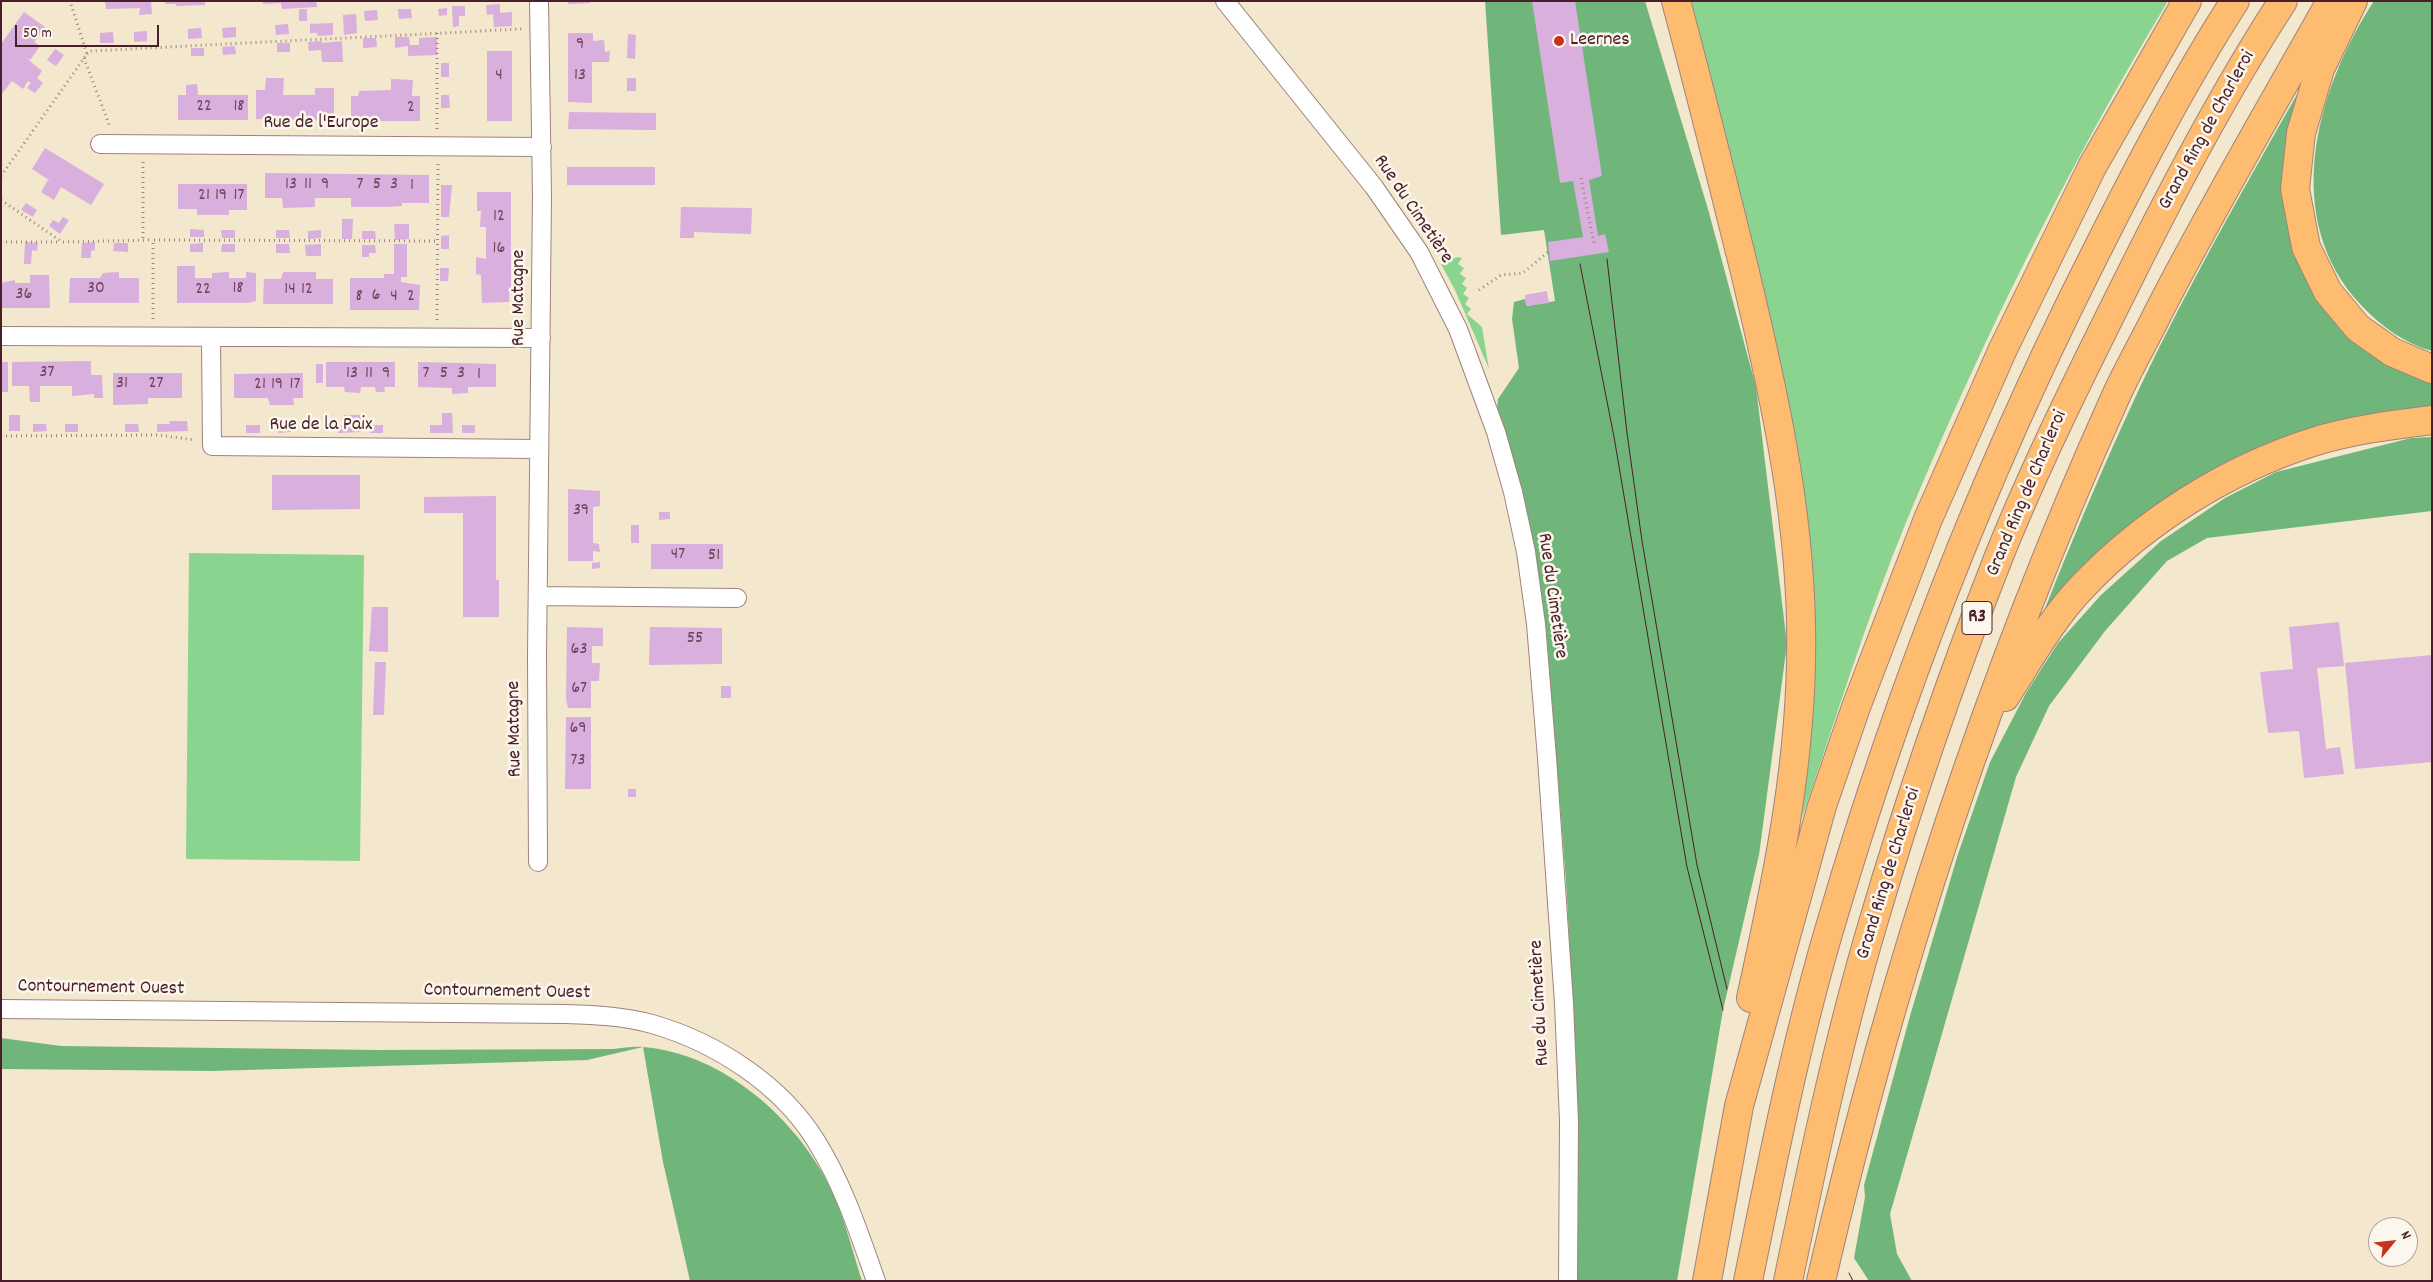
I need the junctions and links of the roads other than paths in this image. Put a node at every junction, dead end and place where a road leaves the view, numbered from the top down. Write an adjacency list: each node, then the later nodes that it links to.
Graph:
1 (539, 1): 10 (street, Rue Matagne)
2 (1226, 1): 24 (street, Rue du Cimetière)
3 (1676, 1): 22 (highway)
4 (2187, 1): 22 (highway)
5 (2235, 1): 26 (highway, Grand Ring de Charleroi / R3)
6 (2283, 1): 27 (highway, Grand Ring de Charleroi / R3)
7 (2331, 1): 19 (highway)
8 (2353, 1): 14 (highway)
9 (108, 144): 10 (street, Rue de l'Europe)
10 (542, 147): 13 (street, Rue Matagne)
11 (1, 336): 12 (street)
12 (211, 337): 13 (street); 16 (street, Rue de la Paix)
13 (541, 338): 16 (street, Rue Matagne)
14 (2432, 369)
15 (2432, 420): 19 (highway)
16 (539, 449): 17 (street, Rue Matagne)
17 (538, 596): 18 (street); 20 (street, Rue Matagne)
18 (737, 598)
19 (1980, 736): 28 (highway)
20 (538, 862)
21 (1, 1009): 23 (street, Contournement Ouest)
22 (1739, 1106): 25 (highway)
23 (876, 1281)
24 (1568, 1281)
25 (1707, 1281)
26 (1748, 1281)
27 (1788, 1281)
28 (1821, 1281)

